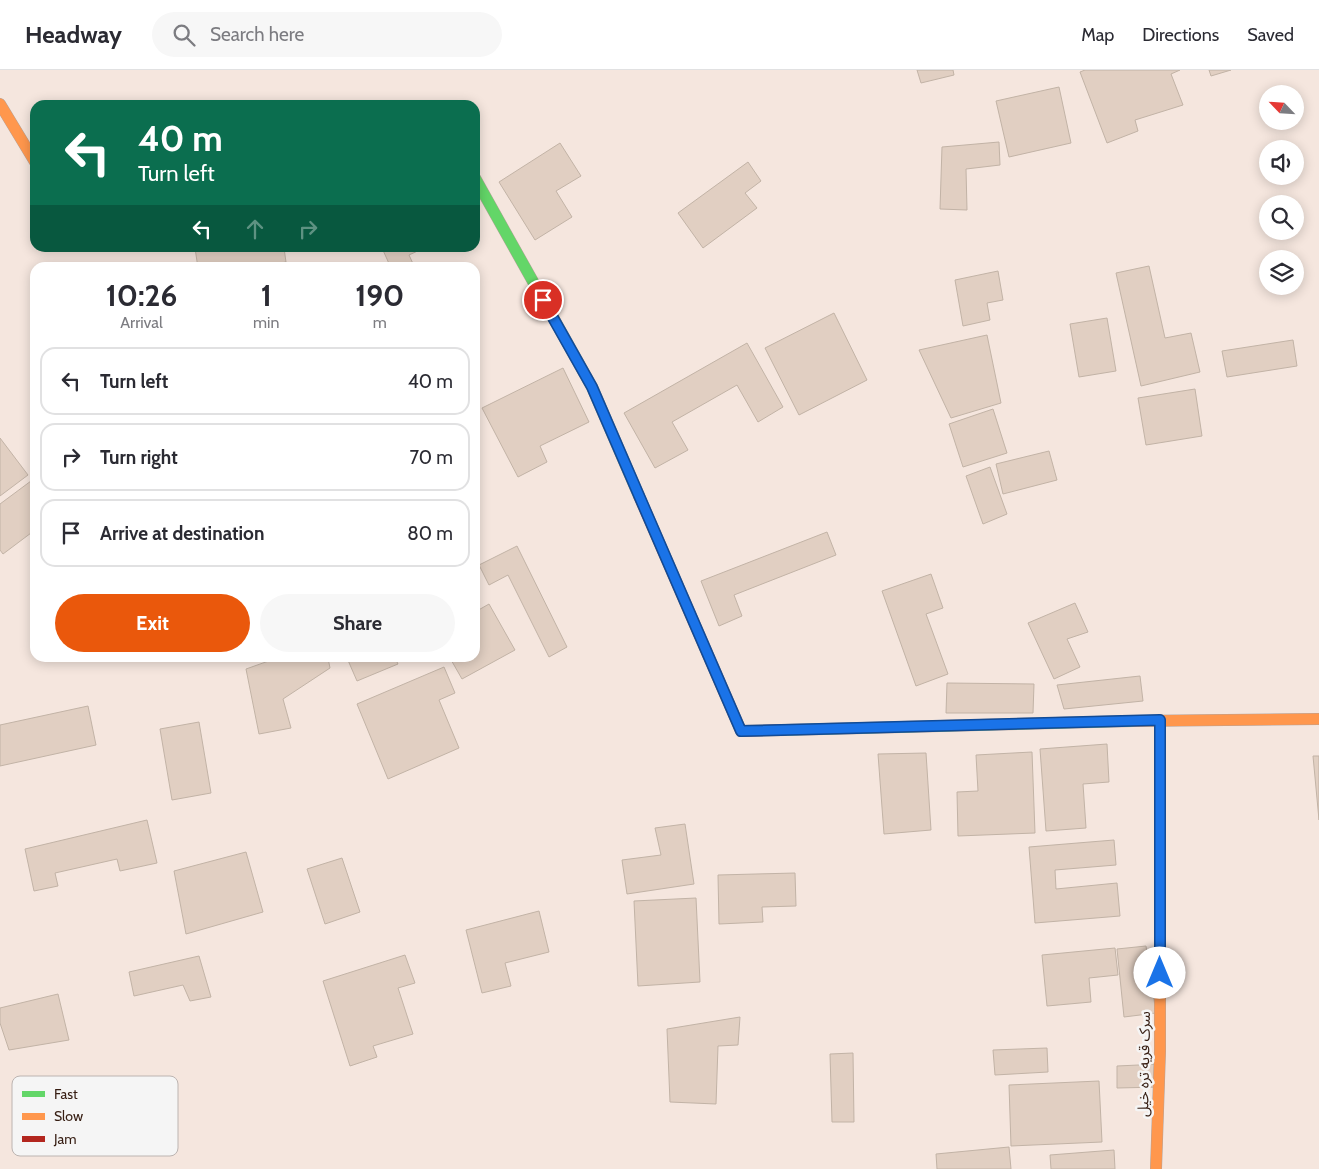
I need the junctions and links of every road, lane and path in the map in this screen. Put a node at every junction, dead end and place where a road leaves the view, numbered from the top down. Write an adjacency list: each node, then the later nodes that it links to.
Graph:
1 (0, 104): 2 (street)
2 (30, 154)
3 (480, 187): 5 (street)
4 (1319, 719): 5 (street)
5 (1160, 720): 6 (street, سرک قریه تره خیل)
6 (1156, 1169)

